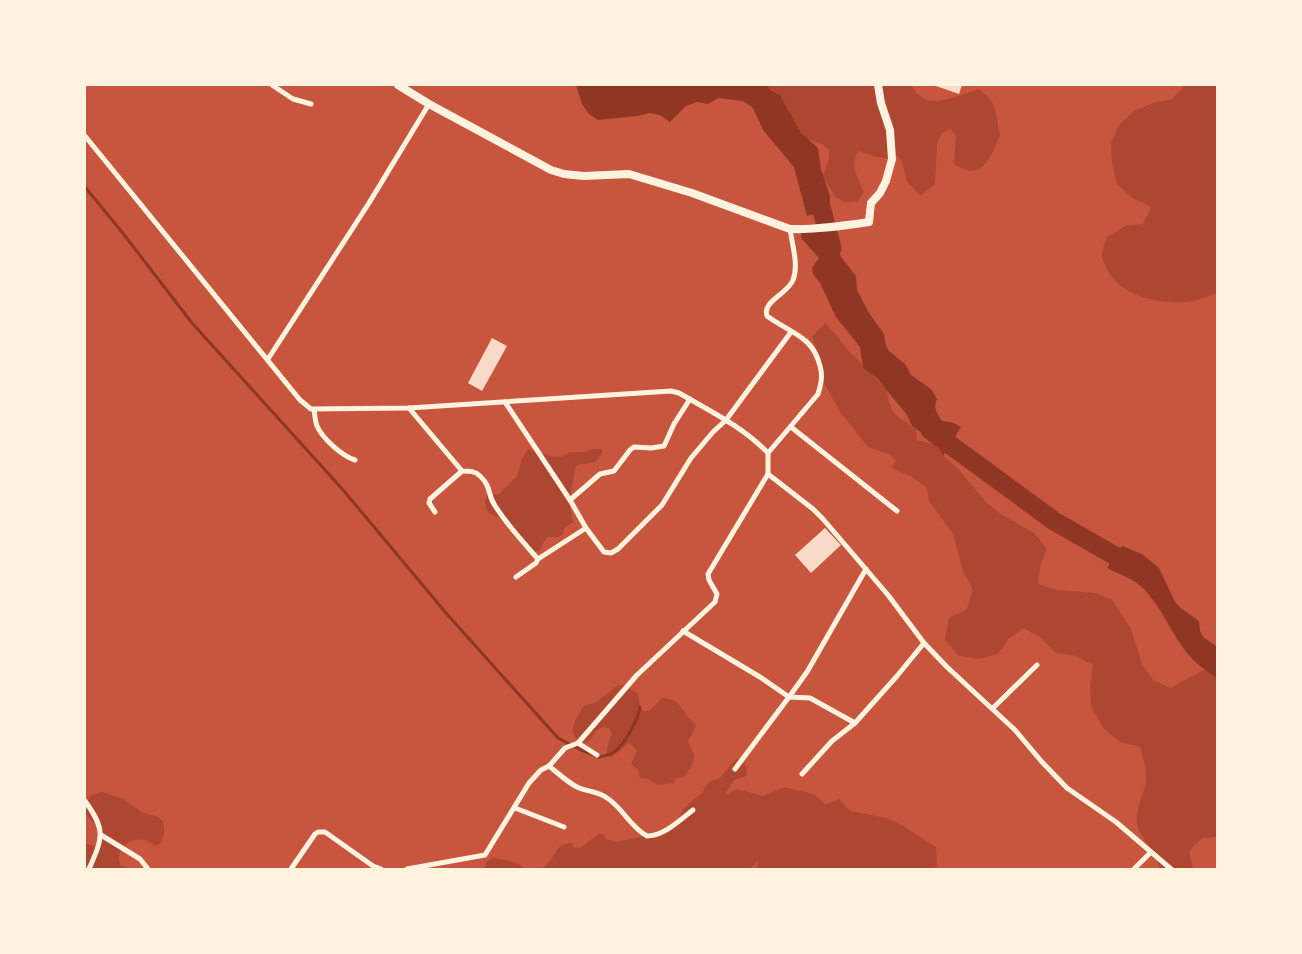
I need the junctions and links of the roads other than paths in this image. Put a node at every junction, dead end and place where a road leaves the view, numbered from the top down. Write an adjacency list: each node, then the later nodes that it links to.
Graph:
1 (272, 85): 4 (street)
2 (398, 85): 5 (street)
3 (878, 85): 7 (street)
4 (310, 104)
5 (429, 104): 7 (street); 9 (street)
6 (85, 136): 9 (street)
7 (790, 228): 8 (street)
8 (791, 332): 14 (street); 15 (street)
9 (268, 359): 13 (street)
10 (690, 399): 11 (street); 14 (street); 20 (street)
11 (505, 402): 12 (street); 20 (street)
12 (409, 408): 13 (street); 18 (street)
13 (314, 410): 17 (street)
14 (726, 420): 16 (street); 23 (street)
15 (791, 427): 16 (street); 21 (street)
16 (768, 453): 19 (street)
17 (355, 460)
18 (462, 471): 22 (street); 24 (street)
19 (768, 474): 25 (street); 27 (street)
20 (570, 500): 23 (street)
21 (897, 511)
22 (435, 512)
23 (586, 528): 24 (street)
24 (538, 559): 26 (street)
25 (866, 569): 28 (street); 30 (street)
26 (516, 577)
27 (684, 631): 30 (street); 33 (street)
28 (924, 643): 31 (street); 32 (street)
29 (1037, 665): 31 (street)
30 (789, 697): 32 (street); 36 (street)
31 (993, 708): 43 (street)
32 (855, 723): 37 (street)
33 (577, 743): 34 (street); 35 (street)
34 (597, 755)
35 (548, 766): 39 (street); 40 (street)
36 (735, 769)
37 (802, 774)
38 (85, 801): 42 (street)
39 (515, 808): 41 (street); 48 (street)
40 (693, 810)
41 (564, 827)
42 (101, 835): 44 (street); 45 (street)
43 (1151, 852): 49 (street); 50 (street)
44 (89, 869)
45 (148, 869)
46 (291, 869): 47 (street)
47 (381, 869)
48 (407, 869)
49 (1134, 869)
50 (1171, 869)

